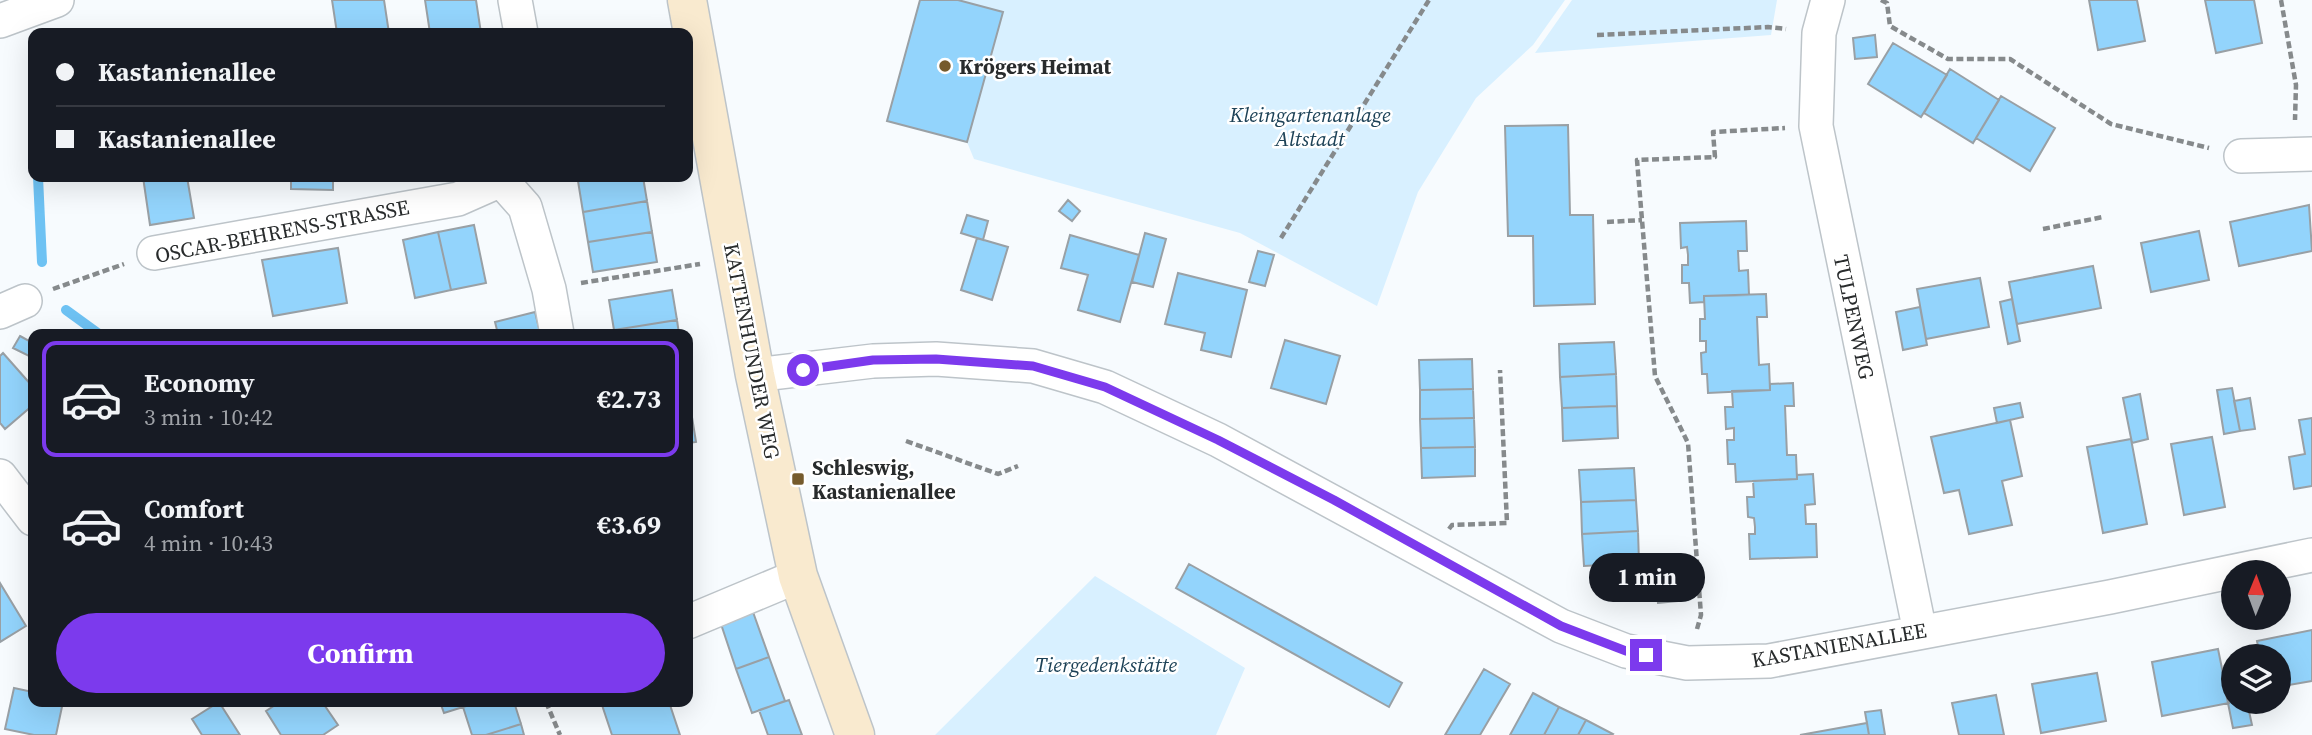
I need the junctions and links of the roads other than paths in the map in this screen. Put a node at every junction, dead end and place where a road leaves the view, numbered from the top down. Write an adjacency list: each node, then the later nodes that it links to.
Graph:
1 (57, 0): 4 (street)
2 (515, 0): 5 (street)
3 (1828, 0): 19 (street, TULPENWEG)
4 (0, 21)
5 (520, 28)
6 (693, 45): 13 (street, KATTENHUNDER WEG)
7 (2303, 154): 8 (street)
8 (2241, 156)
9 (493, 182): 11 (street, OSCAR-BEHRENS-STRASSE)
10 (504, 182): 12 (street, OSCAR-BEHRENS-STRASSE)
11 (155, 253)
12 (556, 329)
13 (755, 376): 17 (street, KATTENHUNDER WEG); 19 (street, KASTANIENALLEE)
14 (0, 476): 15 (street)
15 (28, 512)
16 (2312, 555): 19 (street, KASTANIENALLEE)
17 (797, 576): 18 (street); 20 (street, KATTENHUNDER WEG)
18 (693, 620)
19 (1920, 632)
20 (855, 735)

